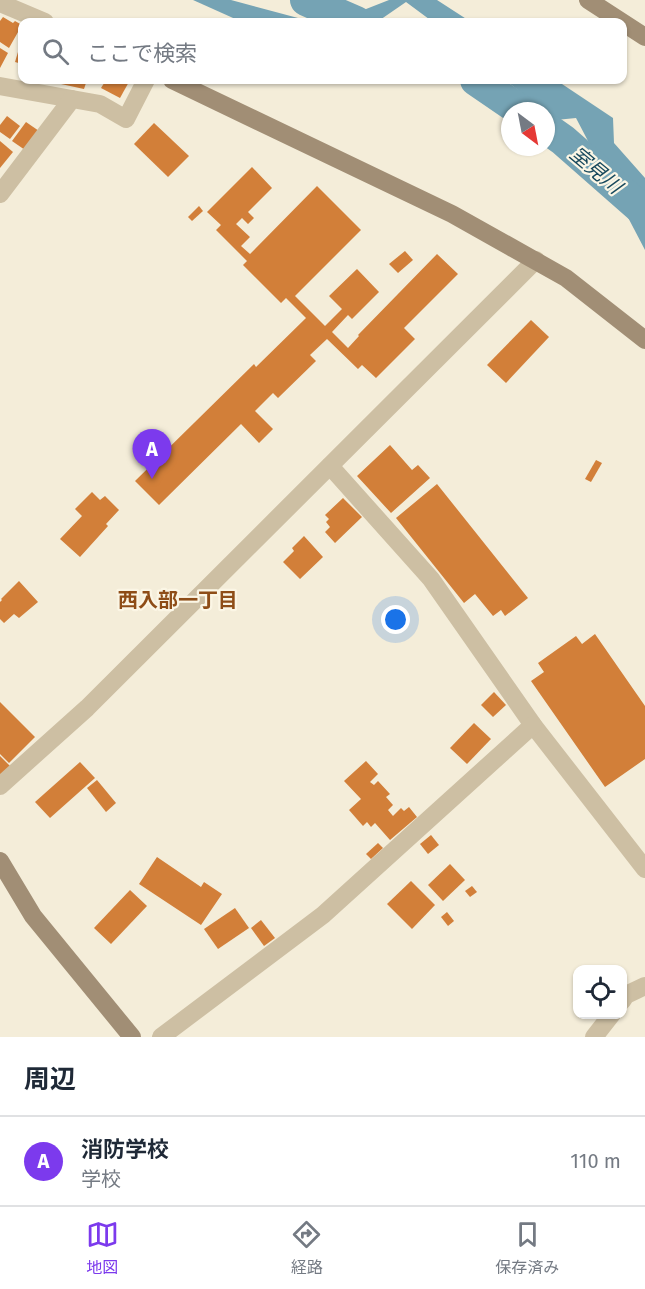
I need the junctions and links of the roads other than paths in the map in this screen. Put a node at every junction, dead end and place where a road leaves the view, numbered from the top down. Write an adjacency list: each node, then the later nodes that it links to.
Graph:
1 (588, 0): 4 (street)
2 (0, 3): 3 (street)
3 (36, 18)
4 (617, 18)
5 (627, 24): 6 (street)
6 (644, 35)
7 (144, 84): 10 (street)
8 (180, 84): 12 (street)
9 (0, 87): 10 (street)
10 (72, 99): 11 (street)
11 (0, 194)
12 (536, 260): 13 (street); 14 (street)
13 (645, 340)
14 (330, 466): 15 (street); 16 (street)
15 (532, 725): 18 (street); 23 (street)
16 (0, 786)
17 (0, 861): 22 (street)
18 (645, 869)
19 (645, 986): 20 (street)
20 (627, 995)
21 (608, 1019): 24 (street)
22 (132, 1037)
23 (161, 1037)
24 (594, 1037)

